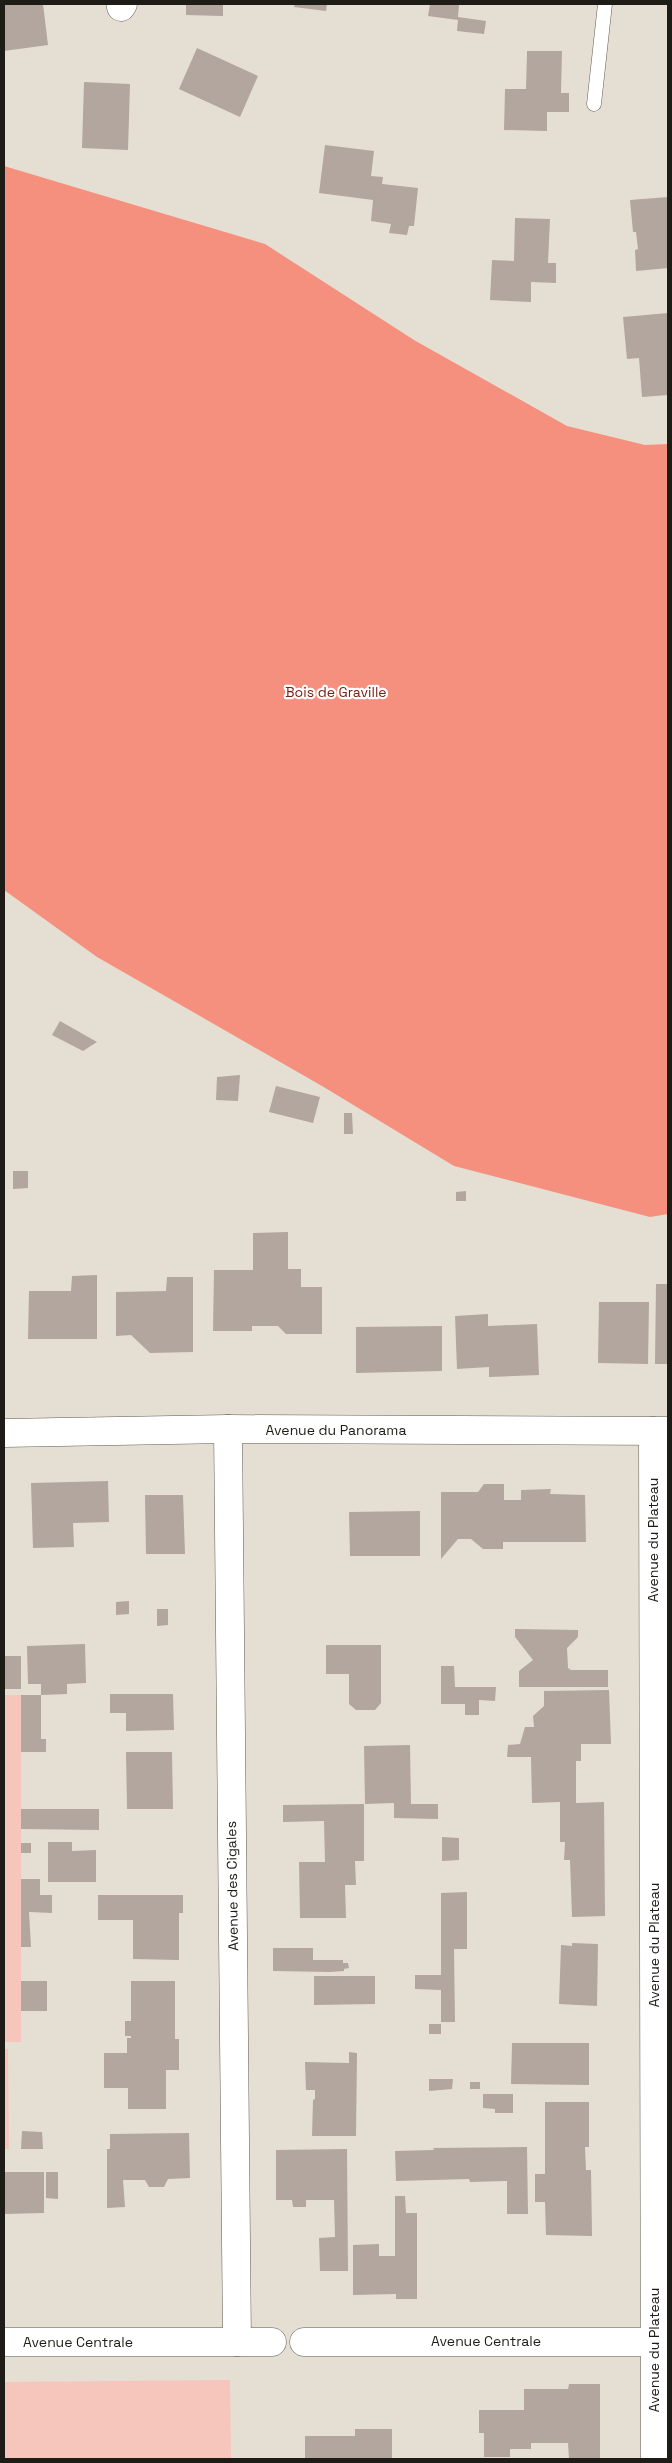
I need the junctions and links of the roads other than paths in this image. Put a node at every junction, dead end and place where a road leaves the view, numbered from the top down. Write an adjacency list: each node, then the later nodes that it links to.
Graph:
1 (604, 4): 2 (lane)
2 (594, 104)
3 (228, 1429): 4 (street, Avenue du Panorama); 5 (street, Avenue du Panorama); 7 (street, Avenue des Cigales)
4 (661, 1431): 10 (street, Avenue du Plateau)
5 (4, 1433)
6 (4, 2342): 7 (street, Avenue Centrale)
7 (237, 2342): 8 (street, Avenue Centrale)
8 (272, 2342)
9 (304, 2342): 10 (street, Avenue Centrale)
10 (661, 2342): 11 (street, Avenue du Plateau)
11 (655, 2459)

